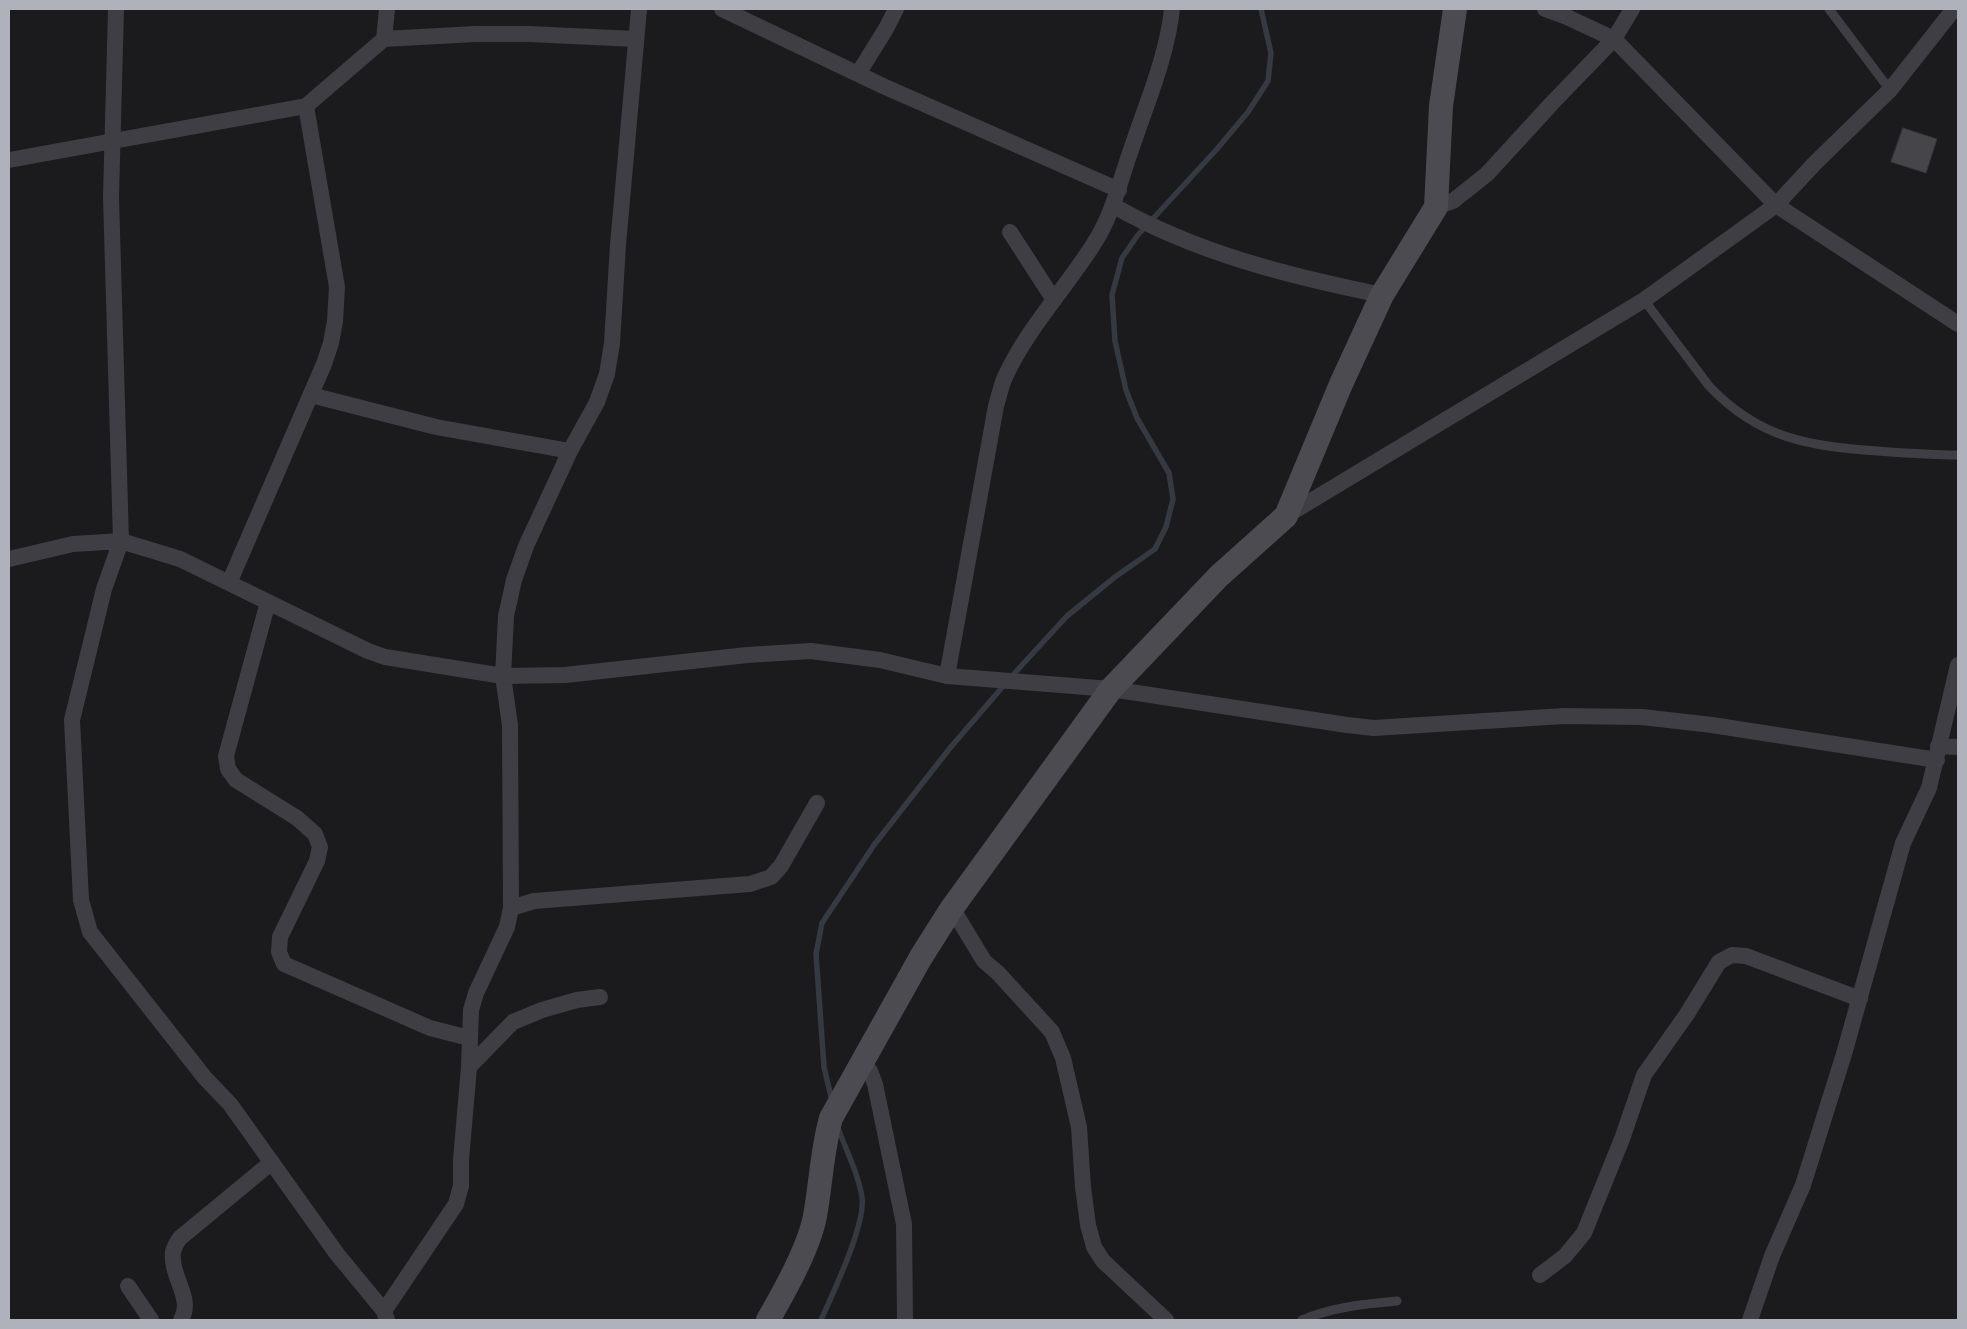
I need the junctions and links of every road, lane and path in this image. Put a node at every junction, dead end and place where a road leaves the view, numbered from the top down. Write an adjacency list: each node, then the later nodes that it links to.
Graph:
1 (116, 9): 18 (street)
2 (387, 9): 12 (street)
3 (639, 9): 13 (street)
4 (722, 9): 15 (street)
5 (896, 9): 15 (street)
6 (1172, 9): 20 (street)
7 (1455, 9): 23 (street)
8 (1545, 9): 14 (street)
9 (1632, 9): 14 (street)
10 (1829, 9): 16 (lane)
11 (1954, 9): 16 (street)
12 (384, 39): 13 (street); 17 (street)
13 (636, 39): 30 (street)
14 (1614, 39): 21 (street); 23 (street)
15 (858, 74): 20 (street)
16 (1890, 90): 21 (street)
17 (306, 106): 18 (street); 29 (street)
18 (112, 141): 19 (street); 33 (street)
19 (9, 160)
20 (1119, 190): 22 (street)
21 (1776, 205): 27 (street); 28 (street)
22 (1114, 206): 25 (street); 26 (street)
23 (1436, 207): 25 (street)
24 (1010, 232): 26 (street)
25 (1382, 295): 32 (street)
26 (1054, 300): 39 (street)
27 (1644, 300): 31 (lane); 32 (street)
28 (1958, 324)
29 (311, 396): 30 (street); 35 (street)
30 (570, 451): 38 (street)
31 (1958, 455)
32 (1286, 516): 40 (street)
33 (121, 541): 34 (street); 35 (street); 51 (street)
34 (9, 559)
35 (230, 583): 36 (street)
36 (268, 602): 38 (street); 48 (street)
37 (1958, 665): 42 (street)
38 (503, 676): 39 (street); 44 (street)
39 (947, 676): 40 (street)
40 (1111, 689): 42 (street); 45 (street)
41 (1958, 747): 42 (street)
42 (1938, 753): 47 (street)
43 (817, 803): 44 (street)
44 (512, 908): 48 (street)
45 (952, 908): 50 (street); 60 (street)
46 (600, 997): 49 (street)
47 (1860, 999): 52 (street); 62 (street)
48 (469, 1038): 49 (street)
49 (469, 1067): 55 (street)
50 (858, 1069): 58 (street); 59 (street)
51 (272, 1162): 55 (street); 57 (street)
52 (1540, 1275)
53 (128, 1286): 56 (street)
54 (1397, 1302): 61 (lane)
55 (386, 1315)
56 (151, 1320)
57 (181, 1320)
58 (768, 1320)
59 (905, 1320)
60 (1166, 1320)
61 (1302, 1320)
62 (1750, 1320)

